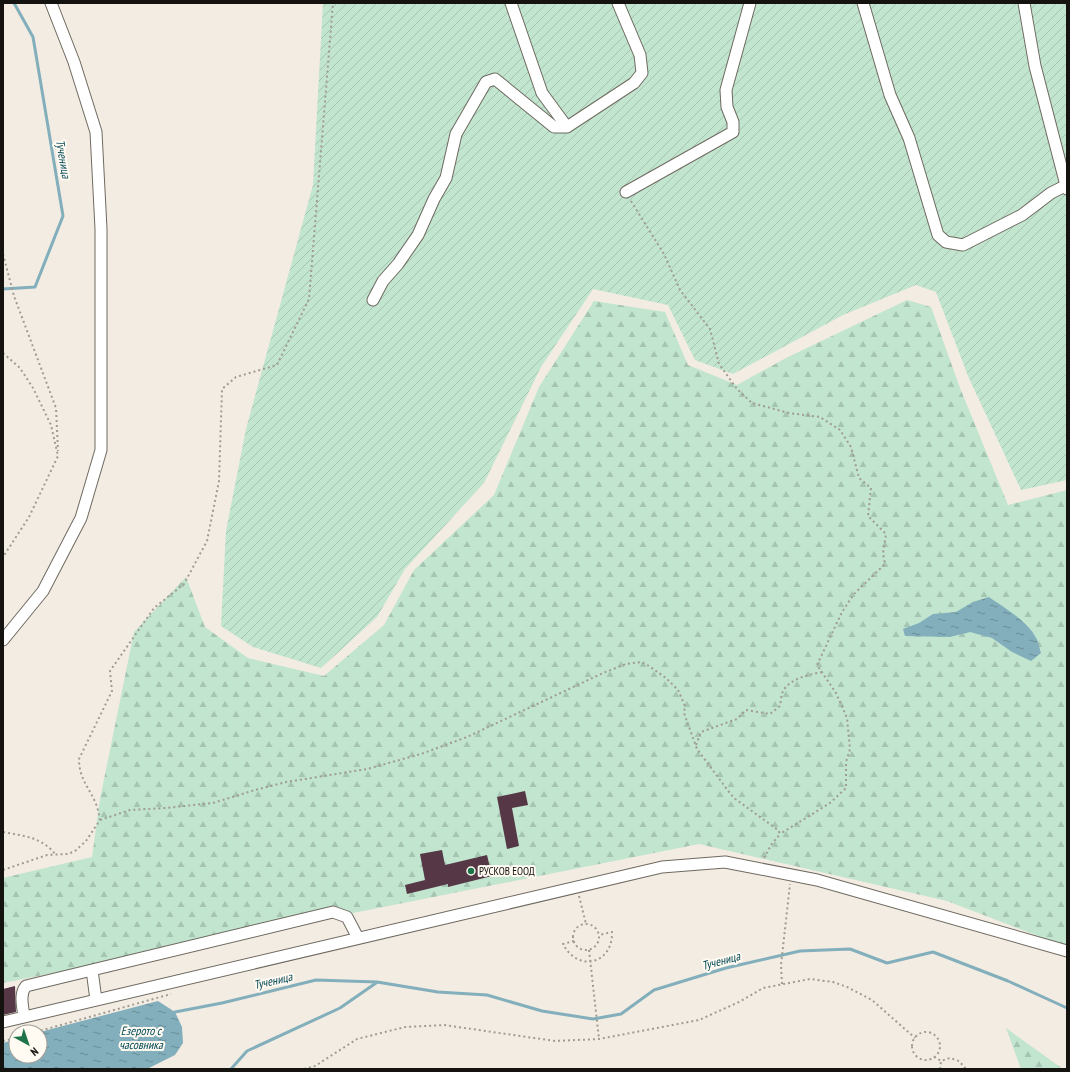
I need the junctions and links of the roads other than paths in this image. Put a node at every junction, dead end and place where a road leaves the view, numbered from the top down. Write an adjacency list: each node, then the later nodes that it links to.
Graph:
1 (51, 3): 11 (street)
2 (511, 3): 7 (street)
3 (618, 3): 7 (street)
4 (750, 3): 9 (street)
5 (863, 3): 8 (street)
6 (1024, 3): 8 (street)
7 (566, 127): 10 (street)
8 (1066, 187)
9 (626, 192)
10 (373, 300)
11 (3, 640)
12 (358, 938): 13 (street); 14 (street); 15 (street)
13 (1067, 951)
14 (92, 970): 15 (street); 16 (street)
15 (96, 1000): 16 (street)
16 (24, 1017): 17 (street)
17 (3, 1022)

